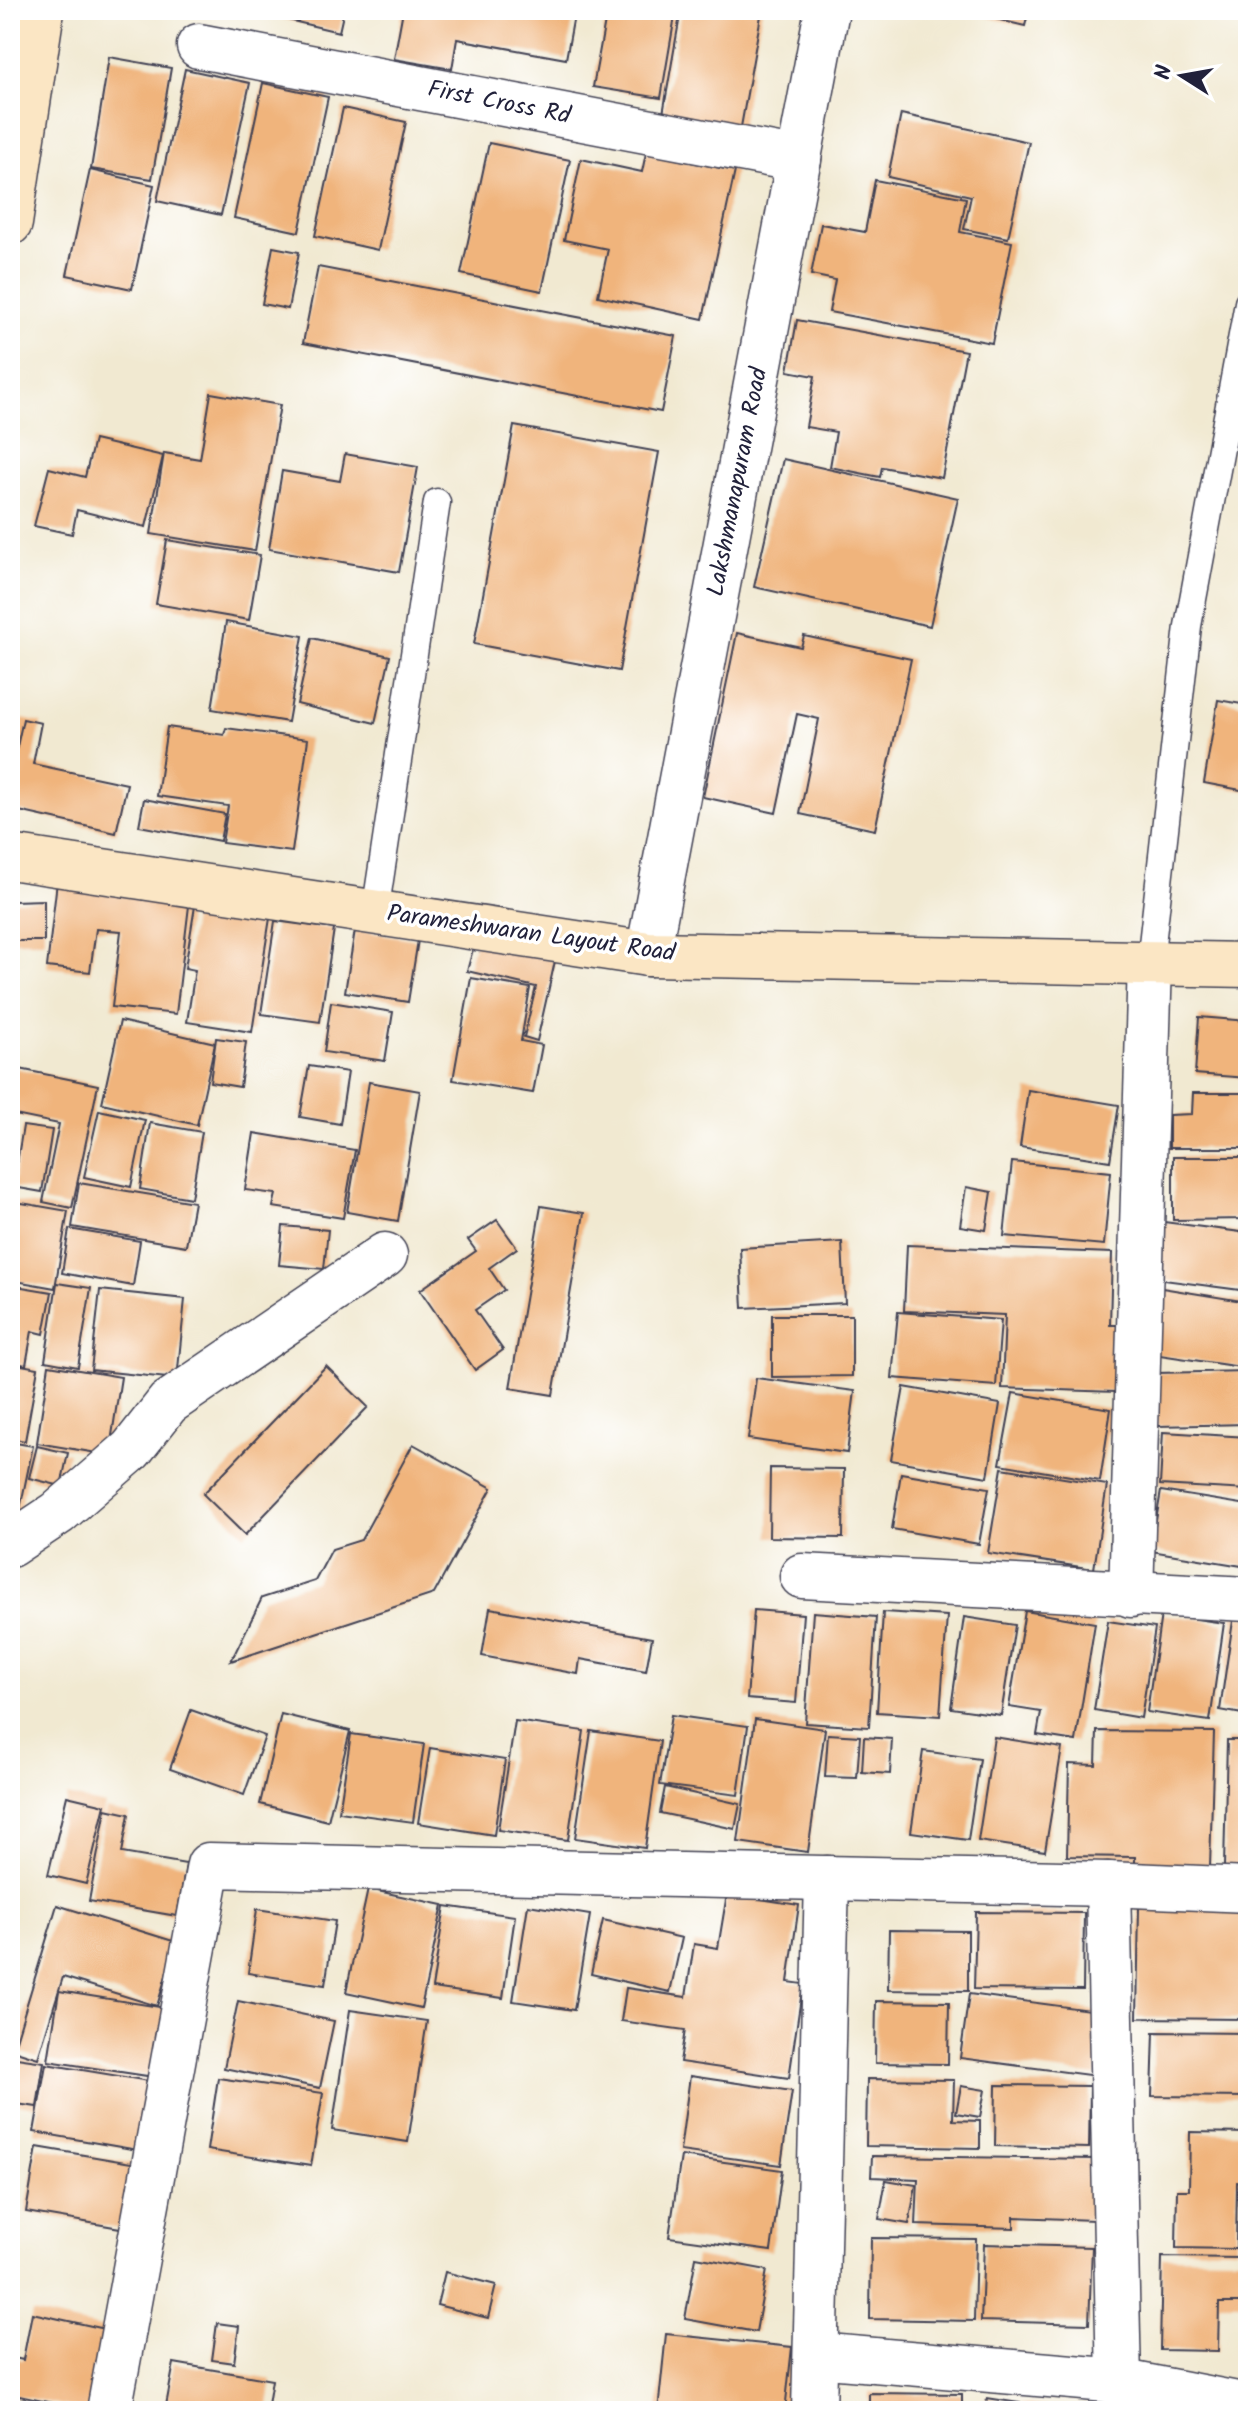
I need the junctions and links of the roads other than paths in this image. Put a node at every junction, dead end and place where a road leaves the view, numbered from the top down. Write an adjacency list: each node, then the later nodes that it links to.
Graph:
1 (42, 10): 5 (street)
2 (827, 10): 4 (street, Lakshmanapuram Road)
3 (199, 46): 4 (street, First Cross Rd)
4 (799, 160): 10 (street, Lakshmanapuram Road)
5 (10, 223)
6 (1248, 303): 11 (lane)
7 (437, 502): 9 (lane)
8 (10, 857): 9 (street, Parameshwaran Layout Road)
9 (375, 913): 10 (street, Parameshwaran Layout Road)
10 (648, 954): 11 (street, Parameshwaran Layout Road)
11 (1150, 962): 12 (street, Parameshwaran Layout Road); 16 (street)
12 (1248, 965)
13 (385, 1255): 14 (street)
14 (10, 1545)
15 (802, 1576): 16 (street)
16 (1131, 1595): 17 (street)
17 (1248, 1599)
18 (827, 1878): 19 (street); 21 (street); 24 (street)
19 (1108, 1884): 20 (street); 22 (street)
20 (1248, 1890)
21 (816, 2355): 22 (street); 25 (street)
22 (1119, 2381): 23 (street)
23 (1248, 2406)
24 (109, 2411)
25 (814, 2411)

